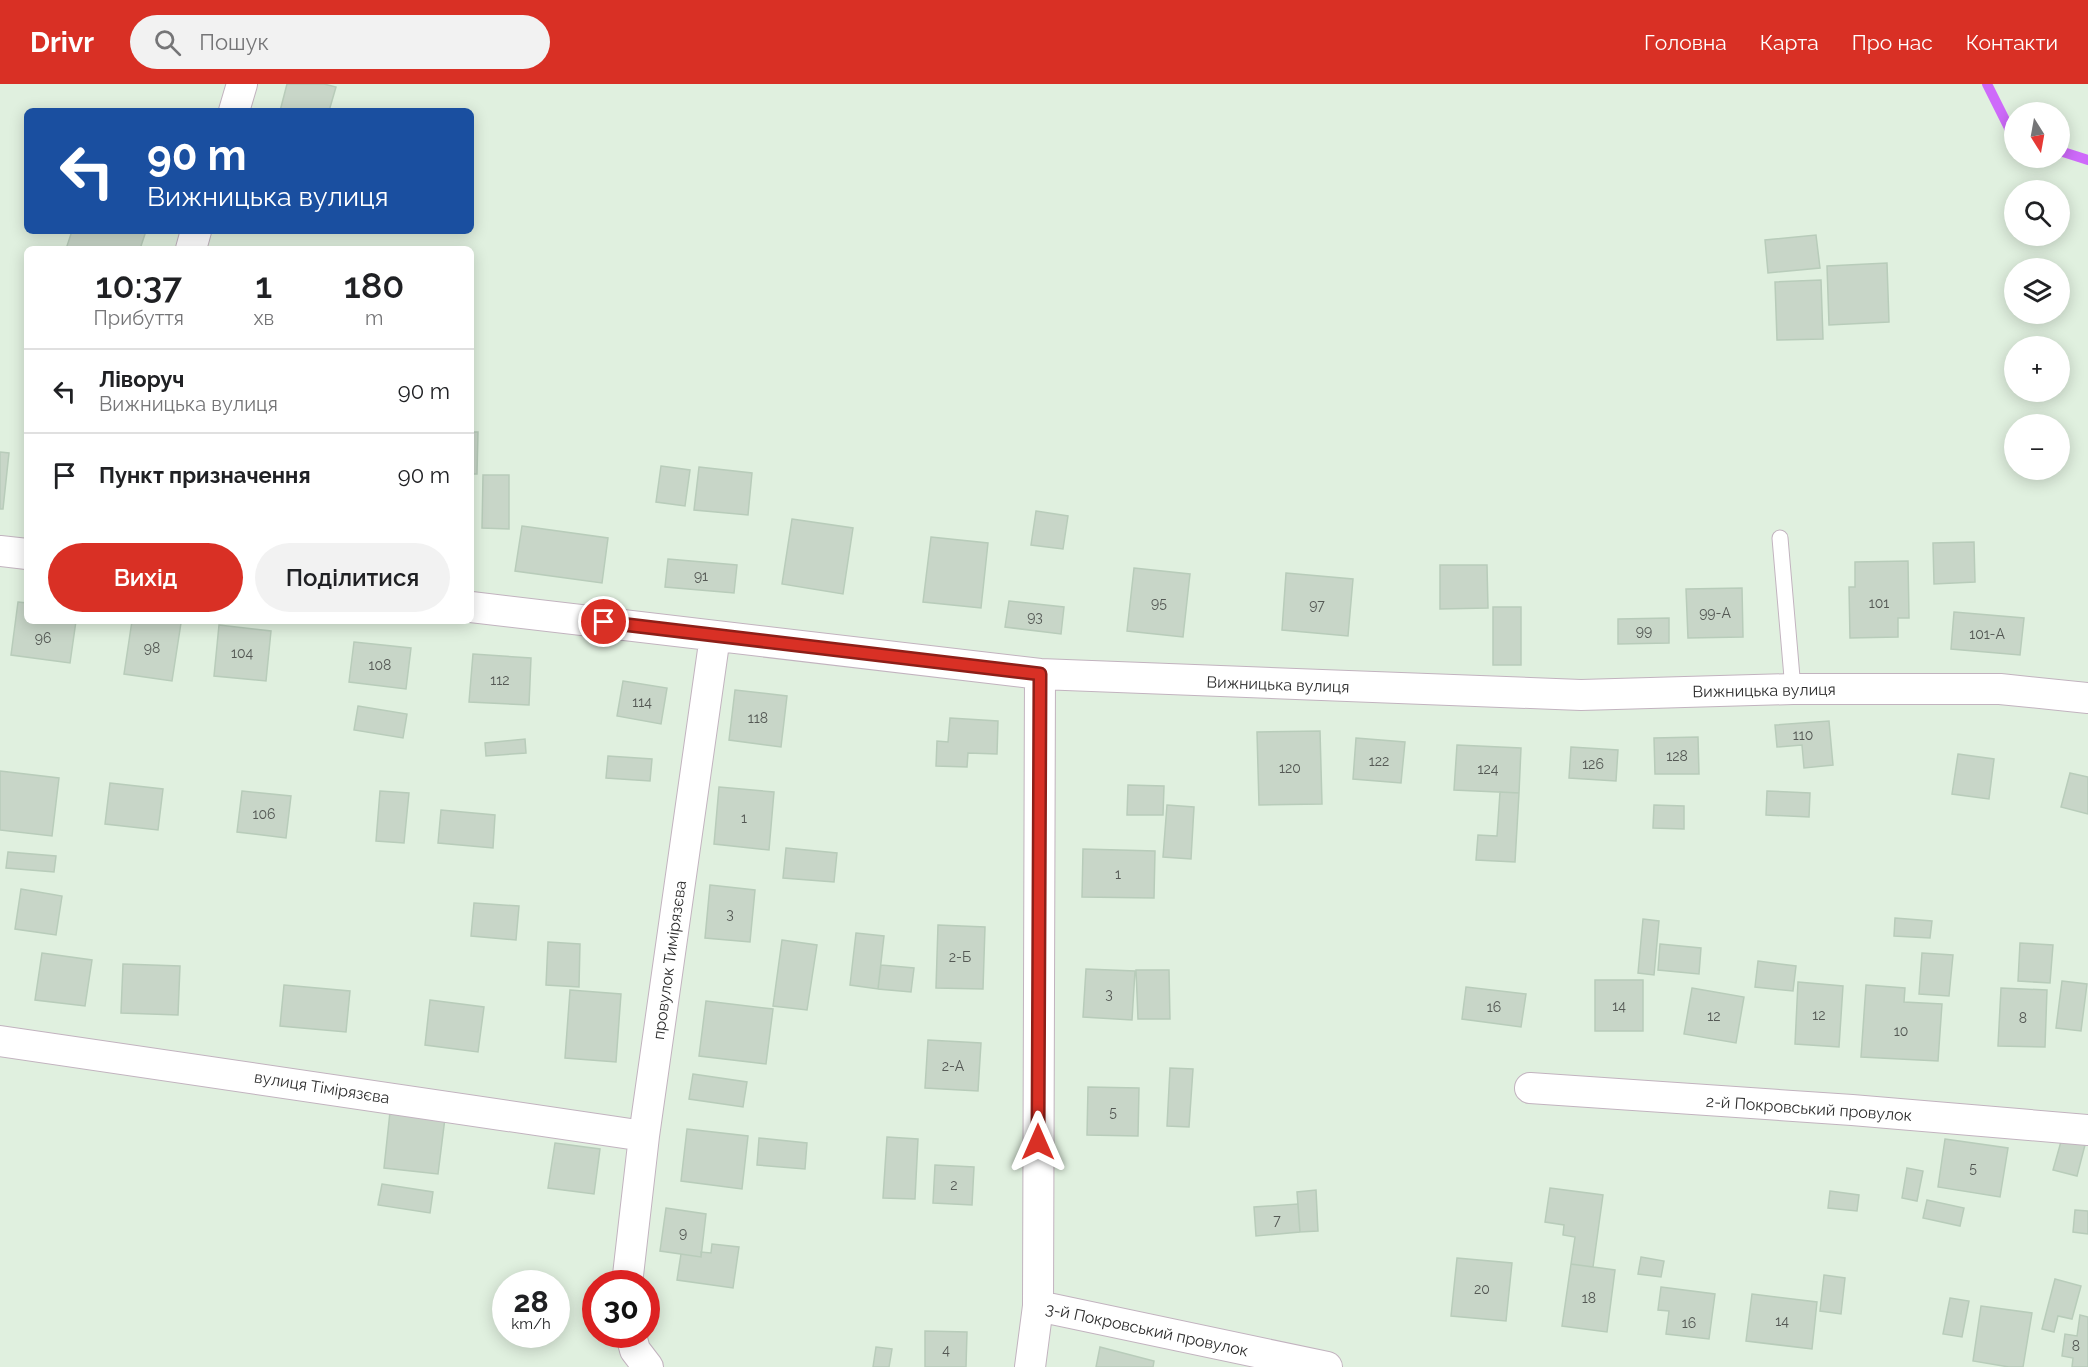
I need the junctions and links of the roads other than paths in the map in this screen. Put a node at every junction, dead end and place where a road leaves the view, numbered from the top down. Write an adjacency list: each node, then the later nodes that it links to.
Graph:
1 (242, 84): 2 (street)
2 (235, 108)
3 (1780, 538): 9 (lane)
4 (0, 551): 5 (street)
5 (24, 554)
6 (474, 607): 7 (street, Вижницька вулиця)
7 (716, 636): 8 (street, Вижницька вулиця); 14 (street, провулок Тимірязєва)
8 (1040, 674): 9 (street, Вижницька вулиця); 16 (street)
9 (1792, 689): 10 (street, Вижницька вулиця)
10 (2088, 698)
11 (0, 1041): 14 (street, вулиця Тімірязєва)
12 (1530, 1088): 13 (street, 2-й Покровський провулок)
13 (2088, 1130)
14 (644, 1136): 15 (street, провулок Тимірязєва)
15 (629, 1270)
16 (1038, 1306): 19 (street); 20 (street, 3-й Покровський провулок)
17 (634, 1348): 18 (street)
18 (648, 1367)
19 (1030, 1367)
20 (1328, 1367)

